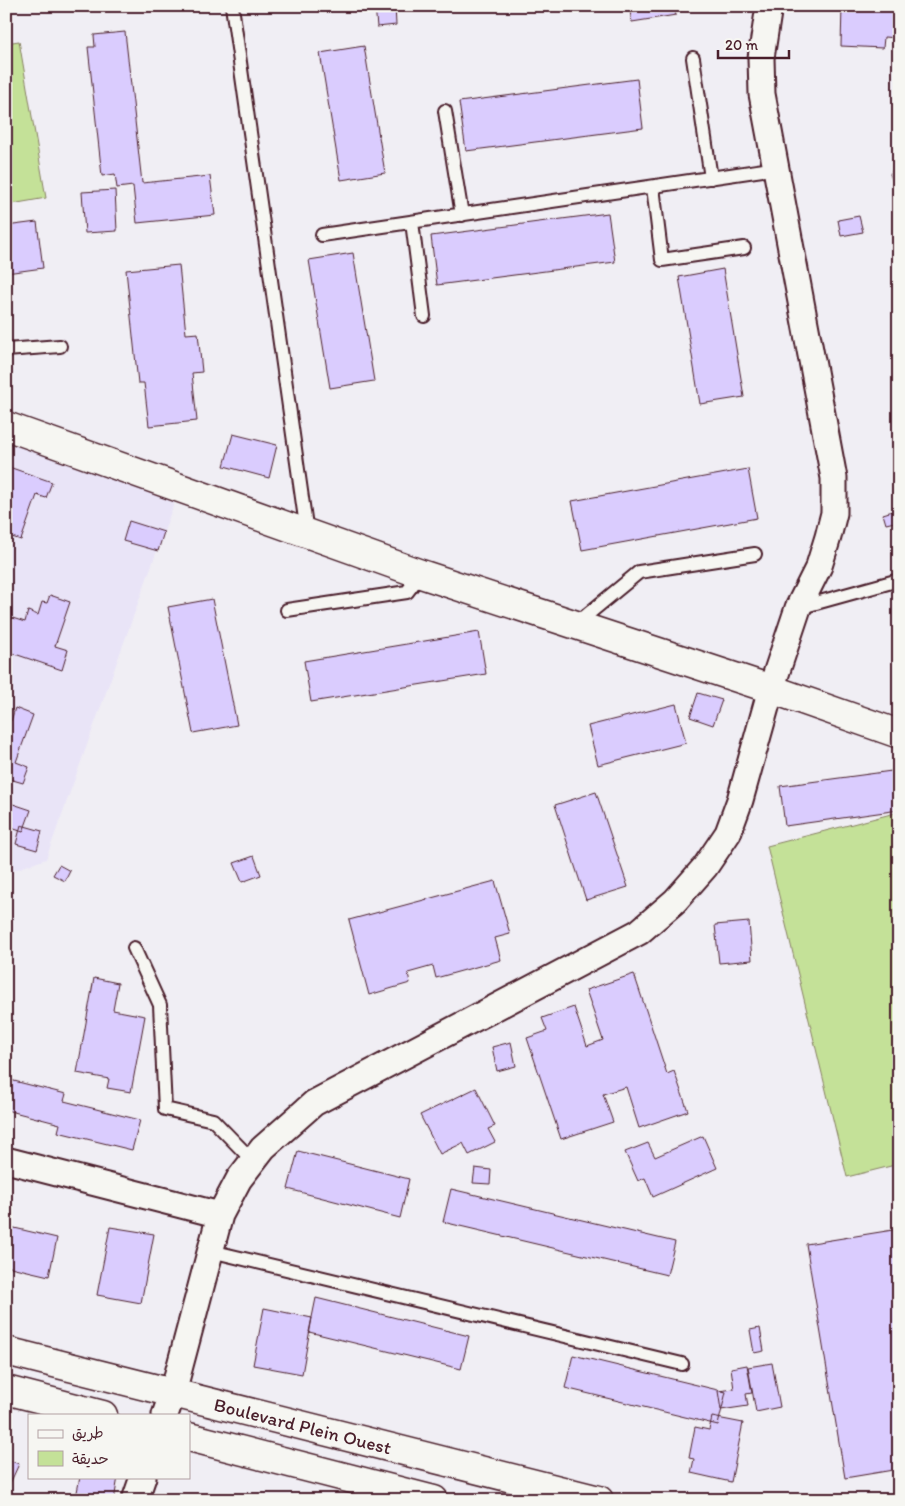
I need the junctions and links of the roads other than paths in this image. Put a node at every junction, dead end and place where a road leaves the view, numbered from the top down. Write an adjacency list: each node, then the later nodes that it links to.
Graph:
1 (232, 6): 16 (lane)
2 (769, 6): 5 (street)
3 (692, 58): 6 (lane)
4 (445, 111): 8 (lane)
5 (777, 168): 6 (lane); 20 (street)
6 (711, 178): 7 (lane)
7 (653, 187): 8 (lane); 11 (lane)
8 (462, 215): 9 (lane)
9 (412, 222): 10 (lane); 12 (lane)
10 (322, 235)
11 (744, 248)
12 (424, 316)
13 (60, 346): 14 (lane)
14 (6, 350)
15 (6, 426): 16 (main road)
16 (307, 533): 18 (main road)
17 (755, 554): 22 (lane)
18 (421, 574): 21 (lane); 22 (main road)
19 (899, 580): 20 (lane)
20 (798, 608): 23 (street)
21 (287, 610)
22 (575, 625): 23 (main road)
23 (770, 689): 24 (main road); 27 (street)
24 (899, 734)
25 (134, 948): 27 (lane)
26 (6, 1160): 28 (street)
27 (253, 1161): 28 (street)
28 (220, 1216): 29 (street)
29 (211, 1251): 31 (lane); 33 (street)
30 (6, 1351): 33 (main road, Boulevard Plein Ouest)
31 (682, 1364)
32 (6, 1390): 34 (main road)
33 (169, 1403): 39 (main road, Boulevard Plein Ouest)
34 (99, 1414)
35 (190, 1437): 38 (main road, Boulevard Plein Ouest)
36 (143, 1478): 37 (street)
37 (136, 1500)
38 (434, 1500)
39 (599, 1500)

